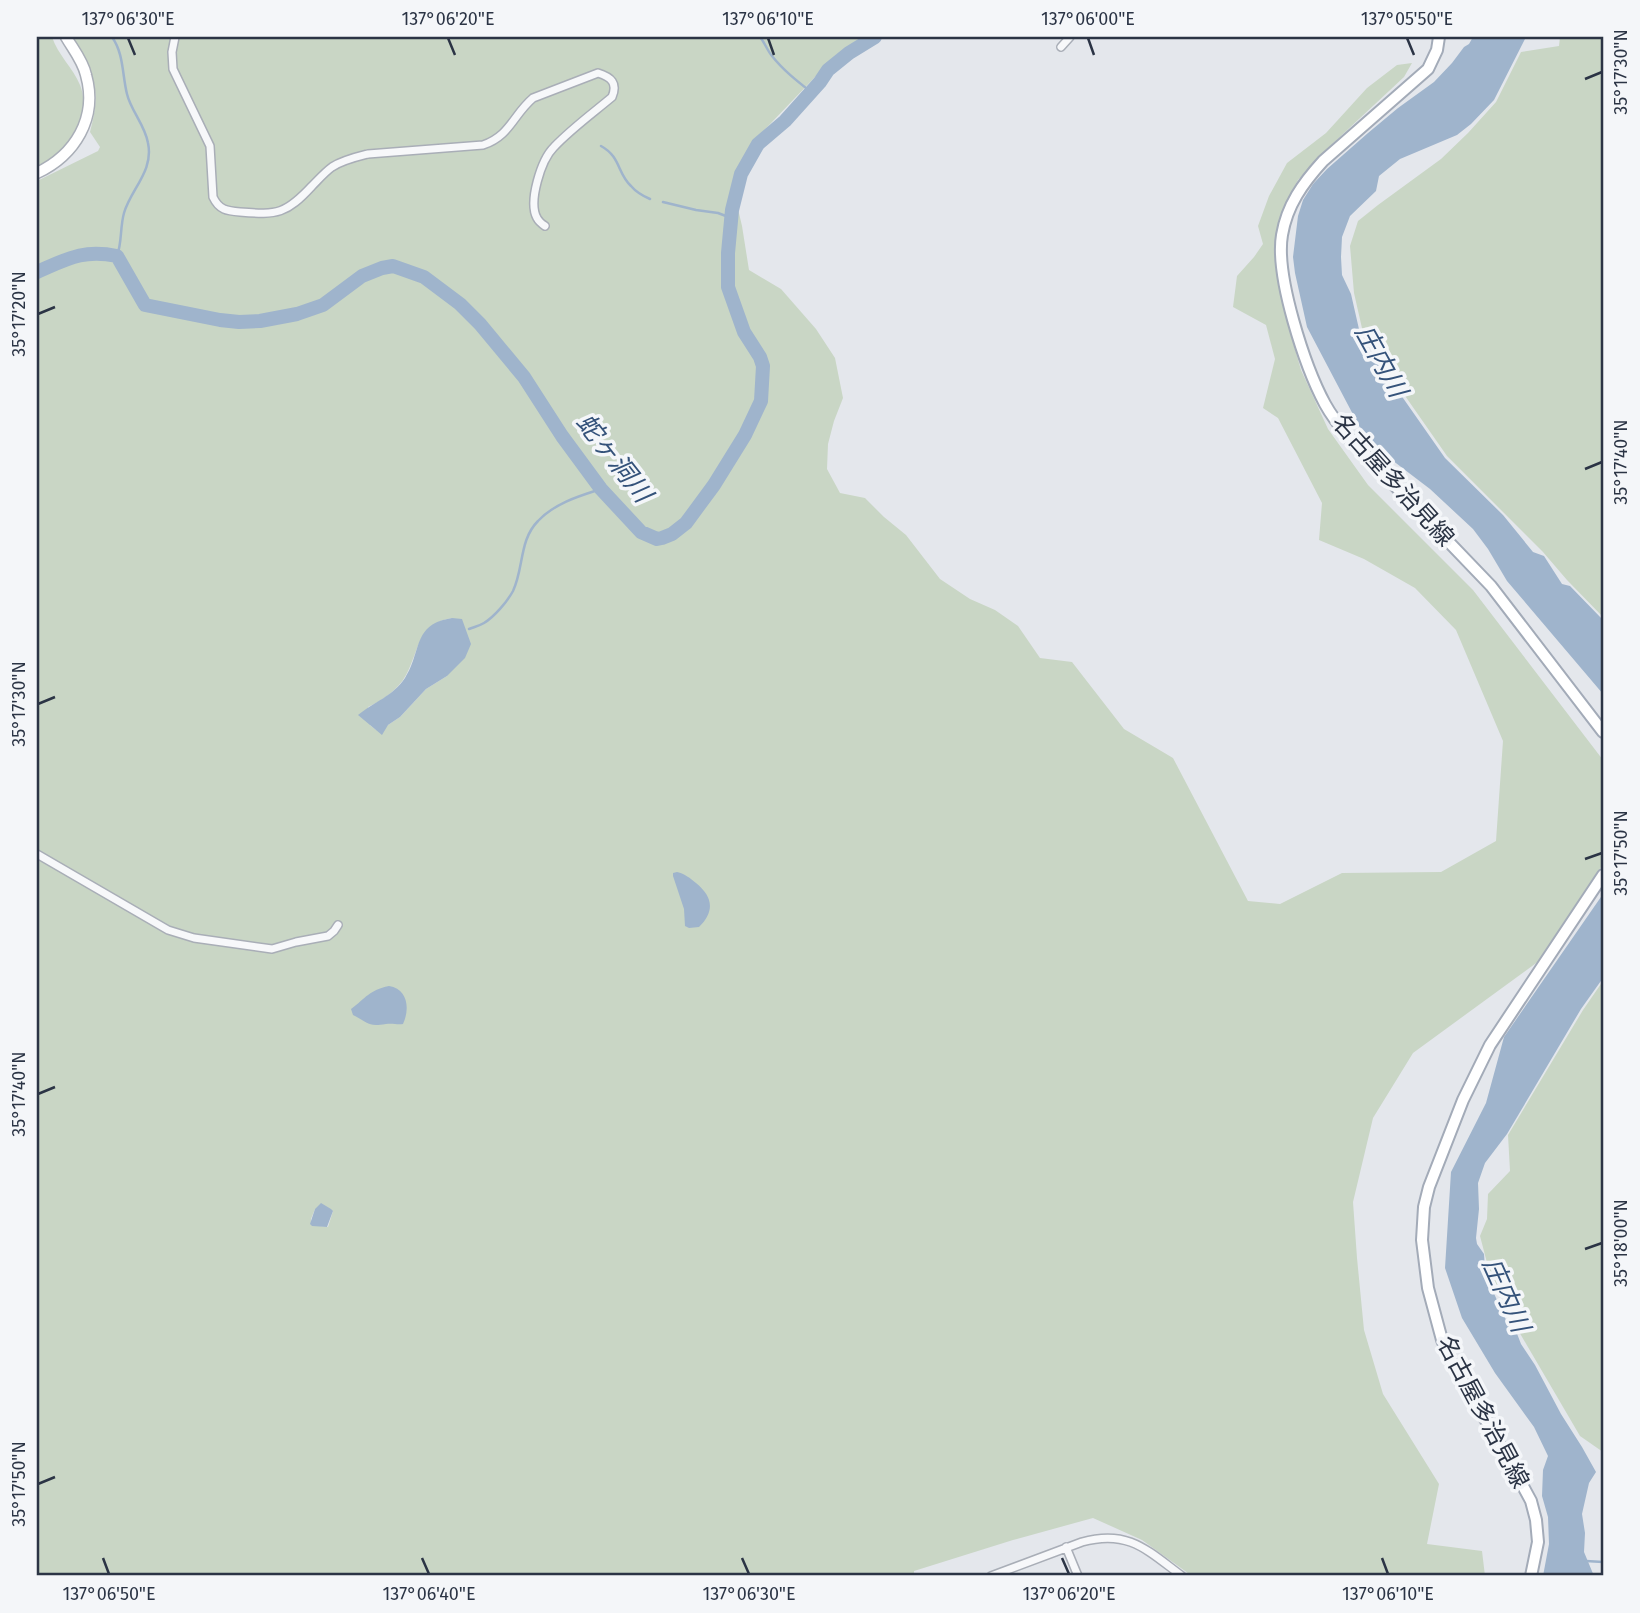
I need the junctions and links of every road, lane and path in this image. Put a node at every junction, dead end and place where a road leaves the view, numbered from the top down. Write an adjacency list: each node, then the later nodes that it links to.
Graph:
1 (66, 37): 6 (main road)
2 (175, 37): 7 (street)
3 (1070, 37): 5 (street)
4 (1439, 37): 8 (main road, 名古屋多治見線)
5 (1061, 47)
6 (37, 173)
7 (545, 226)
8 (1603, 732)
9 (37, 854): 11 (street)
10 (1603, 875): 16 (main road, 名古屋多治見線)
11 (338, 925)
12 (1066, 1547): 13 (street); 14 (street); 15 (street)
13 (991, 1576)
14 (1078, 1576)
15 (1182, 1576)
16 (1531, 1576)

